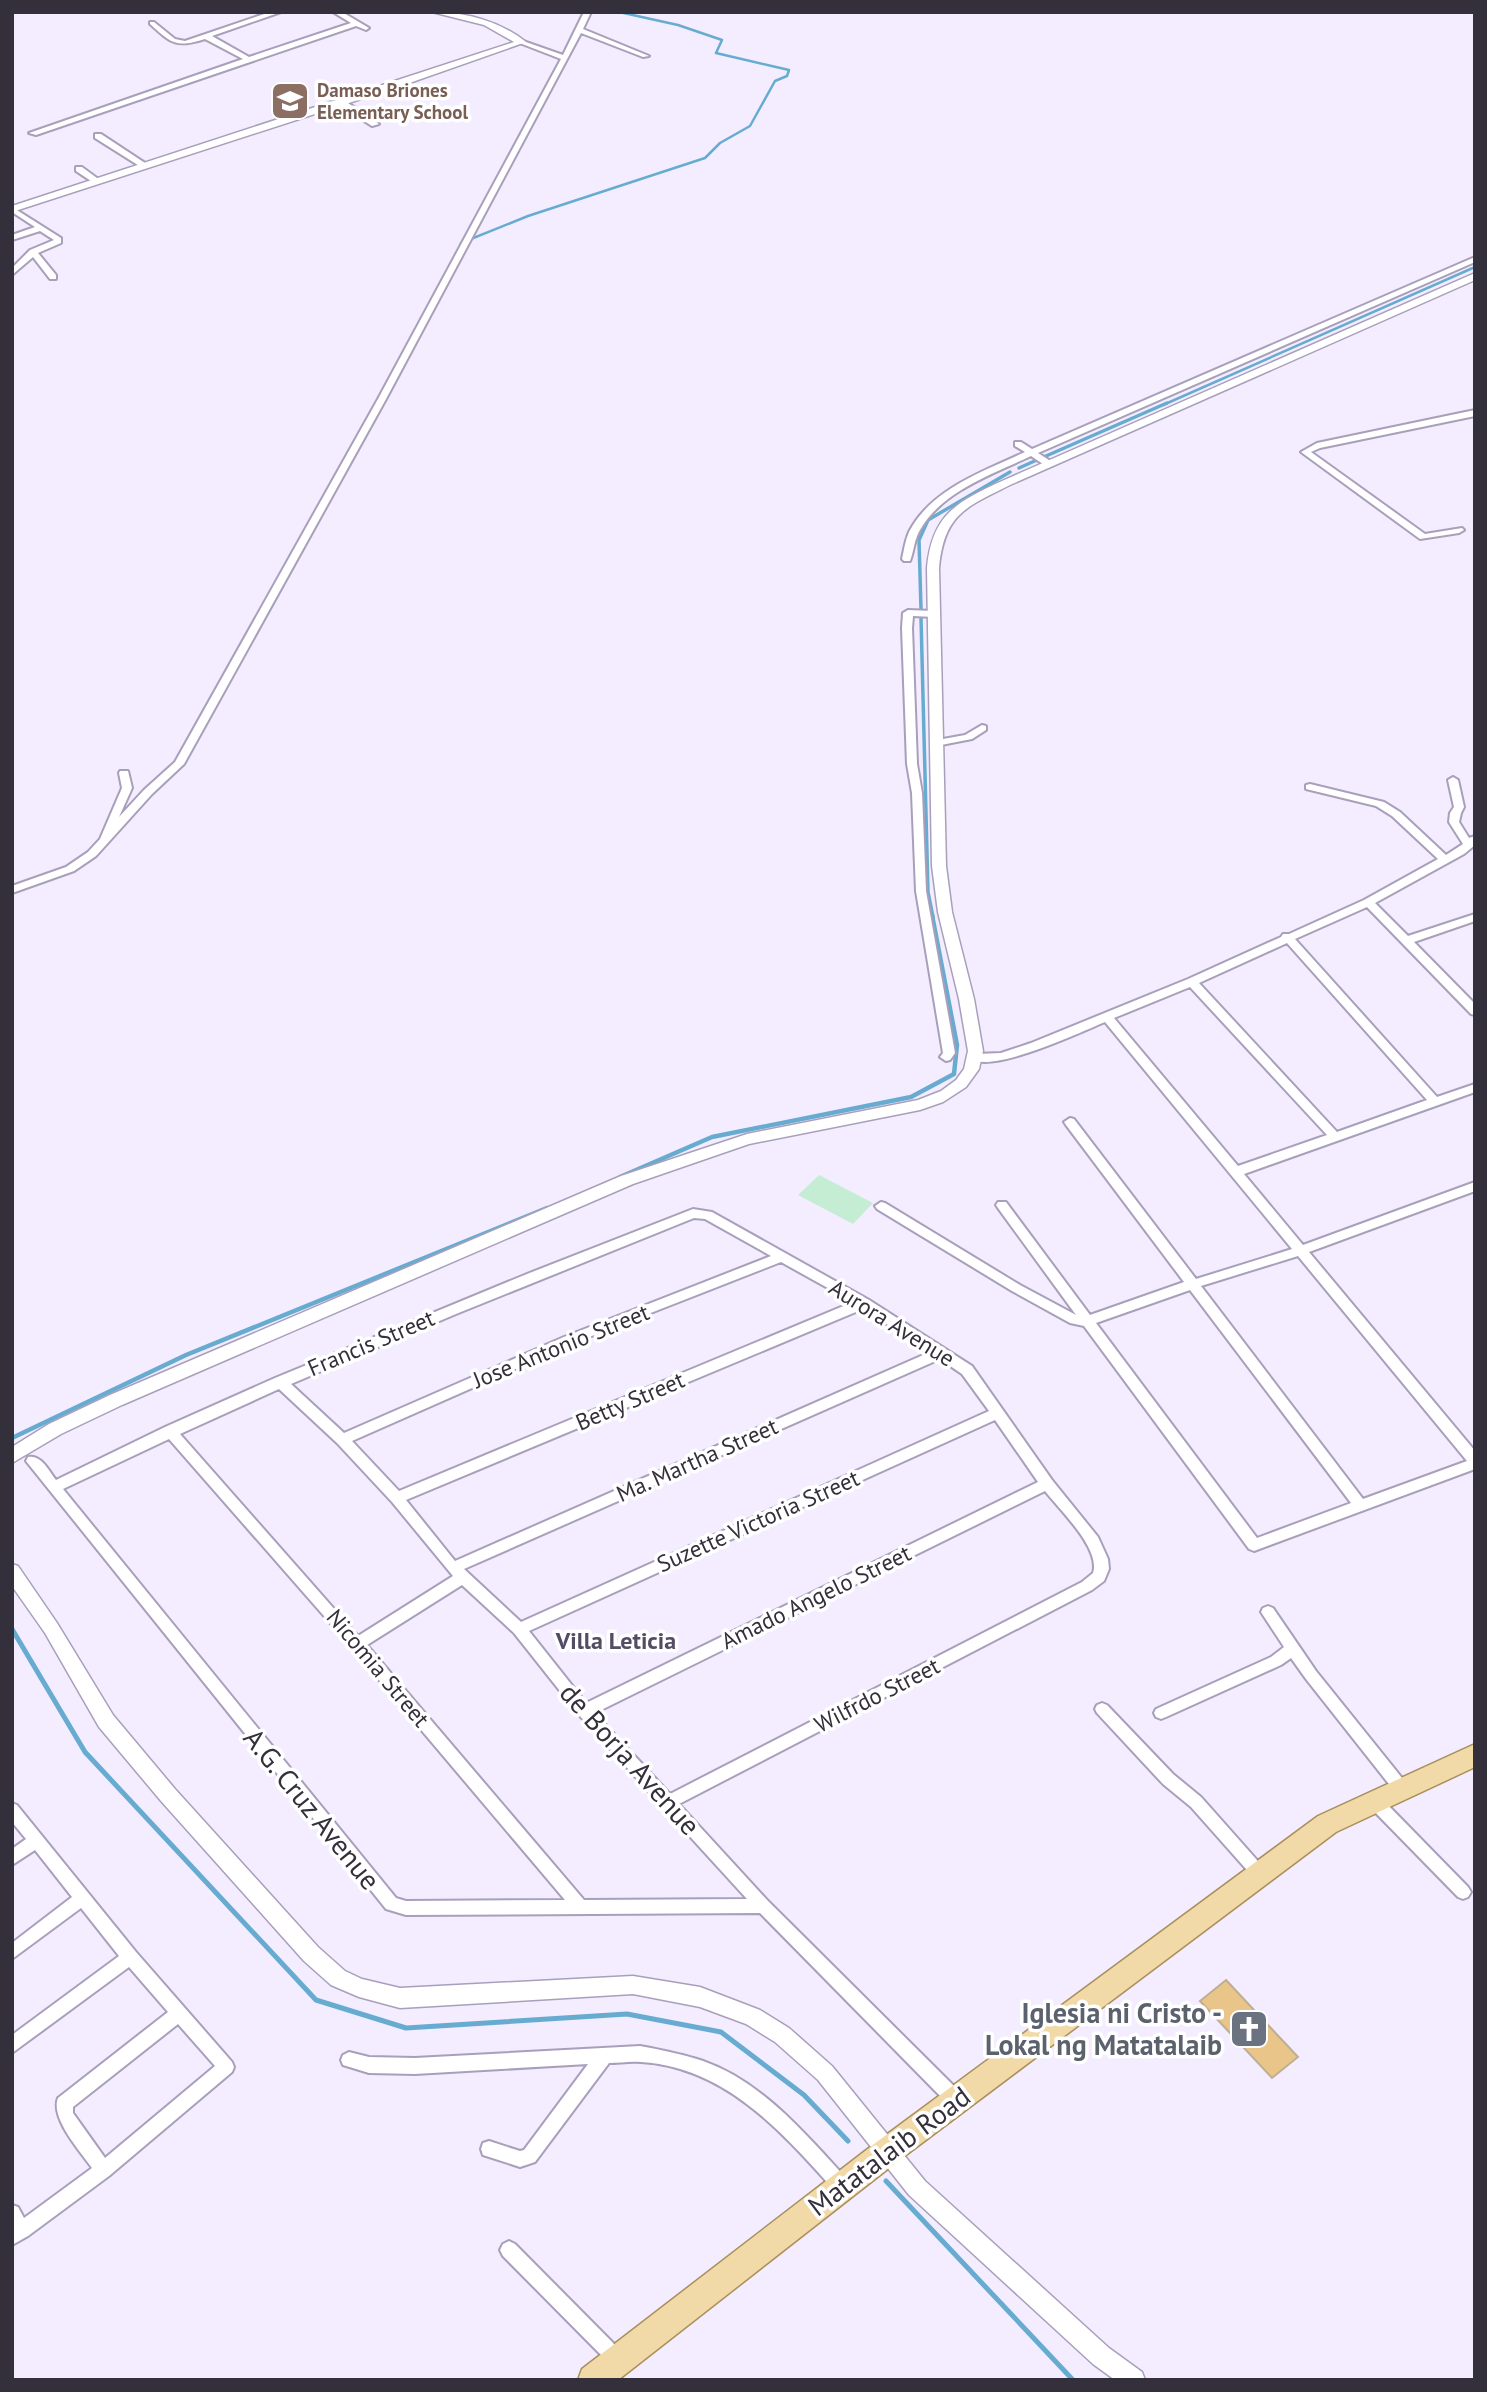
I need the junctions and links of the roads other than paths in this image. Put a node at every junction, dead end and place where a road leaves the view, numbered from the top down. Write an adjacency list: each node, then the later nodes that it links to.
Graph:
1 (278, 12): 9 (street)
2 (336, 12): 6 (street)
3 (436, 12): 10 (street)
4 (588, 12): 8 (street)
5 (152, 23): 9 (street)
6 (357, 23): 7 (street); 13 (street)
7 (366, 28)
8 (579, 30): 11 (street); 12 (street)
9 (206, 36): 13 (street)
10 (521, 42): 12 (street); 14 (street)
11 (645, 56)
12 (565, 58): 43 (street)
13 (249, 60): 16 (street)
14 (342, 103): 15 (street); 18 (street)
15 (375, 124)
16 (33, 133)
17 (98, 135): 18 (street)
18 (144, 164): 20 (street)
19 (79, 169): 20 (street)
20 (97, 181): 21 (street)
21 (13, 209): 22 (street)
22 (40, 228): 23 (street); 24 (street)
23 (12, 238)
24 (33, 252): 26 (street); 28 (street)
25 (1475, 259): 31 (street)
26 (12, 273)
27 (1475, 276): 32 (street)
28 (53, 277)
29 (1475, 413): 35 (street)
30 (1018, 444): 31 (street)
31 (1031, 453): 32 (street); 33 (street)
32 (1049, 464): 34 (street)
33 (1006, 465): 34 (street); 36 (street)
34 (1023, 475): 37 (street)
35 (1459, 530)
36 (907, 559)
37 (934, 614): 39 (street); 54 (street)
38 (982, 728): 39 (street)
39 (936, 743): 55 (street)
40 (124, 773): 43 (street)
41 (1453, 780): 44 (street)
42 (1310, 787): 45 (street)
43 (104, 842): 46 (street)
44 (1472, 842): 45 (street)
45 (1445, 860): 47 (street)
46 (12, 890)
47 (1368, 902): 49 (street); 50 (street)
48 (1475, 917): 50 (street)
49 (1287, 937): 51 (street); 57 (street)
50 (1406, 941): 52 (street)
51 (1192, 982): 53 (street); 59 (street)
52 (1472, 1004)
53 (1108, 1018): 55 (street); 60 (street)
54 (946, 1057)
55 (976, 1058): 75 (street)
56 (1475, 1088): 57 (street)
57 (1436, 1103): 59 (street)
58 (1070, 1122): 67 (street)
59 (1335, 1137): 60 (street)
60 (1235, 1172): 65 (street)
61 (1475, 1186): 65 (street)
62 (1002, 1205): 69 (street)
63 (881, 1206): 69 (street)
64 (693, 1213): 66 (street, Aurora Avenue); 71 (street, Francis Street)
65 (1299, 1251): 67 (street); 77 (street)
66 (782, 1257): 68 (street, Aurora Avenue); 74 (street, Jose Antonio Street)
67 (1193, 1284): 69 (street); 81 (street)
68 (864, 1303): 70 (street, Aurora Avenue); 80 (street, Betty Street)
69 (1087, 1321): 81 (street)
70 (940, 1353): 72 (street, Aurora Avenue); 83 (street, Ma. Martha Street)
71 (280, 1382): 73 (street, Francis Street); 74 (street, de Borja Avenue)
72 (997, 1413): 78 (street, Aurora Avenue); 86 (street, Suzette Victoria Street)
73 (170, 1431): 79 (street, Francis Street); 87 (street, Nicomia Street)
74 (342, 1438): 80 (street, de Borja Avenue)
75 (12, 1456)
76 (33, 1461): 79 (street, A.G. Cruz Avenue)
77 (1475, 1462): 81 (street)
78 (1047, 1484): 84 (street, Aurora Avenue); 90 (street, Amado Angelo Street)
79 (54, 1487): 103 (street, A.G. Cruz Avenue)
80 (397, 1498): 83 (street, de Borja Avenue)
81 (1360, 1505)
82 (12, 1571): 112 (street)
83 (458, 1573): 86 (street, de Borja Avenue); 87 (street, Ma. Martha Street)
84 (1087, 1586): 95 (street, Wilfrdo Street)
85 (1268, 1612): 88 (street)
86 (519, 1629): 90 (street, de Borja Avenue)
87 (358, 1644): 103 (street, Nicomia Street)
88 (1293, 1648): 91 (street); 93 (street)
89 (1102, 1709): 99 (street)
90 (584, 1711): 95 (street, de Borja Avenue)
91 (1161, 1713)
92 (1475, 1755): 93 (main road, Matatalaib Road)
93 (1401, 1788): 94 (main road, Matatalaib Road)
94 (1374, 1801): 99 (main road, Matatalaib Road); 100 (street)
95 (667, 1802): 102 (street, de Borja Avenue)
96 (12, 1810): 97 (street)
97 (37, 1840): 98 (street); 101 (street)
98 (12, 1858)
99 (1259, 1874): 110 (main road, Matatalaib Road)
100 (1463, 1892)
101 (83, 1898): 104 (street); 105 (street)
102 (763, 1906): 103 (street, A.G. Cruz Avenue); 110 (street, de Borja Avenue)
103 (581, 1908)
104 (12, 1952)
105 (130, 1957): 106 (street); 107 (street)
106 (180, 2012): 113 (street); 113 (street)
107 (12, 2045)
108 (605, 2055): 109 (street); 111 (street); 114 (street)
109 (349, 2060)
110 (956, 2100): 112 (main road, Matatalaib Road)
111 (489, 2149)
112 (888, 2151): 114 (main road, Matatalaib Road); 120 (street)
113 (103, 2170): 116 (street)
114 (842, 2186): 118 (main road, Matatalaib Road)
115 (12, 2213): 116 (street)
116 (17, 2234)
117 (509, 2249): 118 (street)
118 (618, 2360): 119 (main road, Matatalaib Road)
119 (593, 2380)
120 (1134, 2380)

